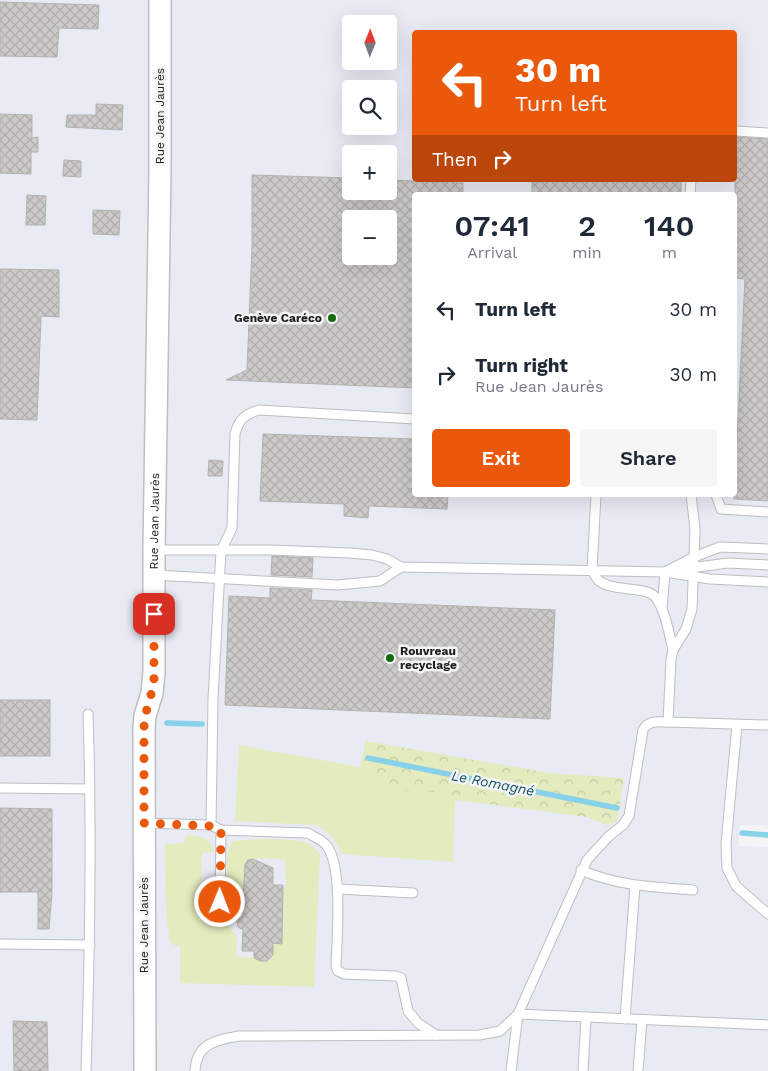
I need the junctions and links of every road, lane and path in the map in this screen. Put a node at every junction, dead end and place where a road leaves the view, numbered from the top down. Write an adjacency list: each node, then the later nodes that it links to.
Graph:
1 (160, 0): 10 (street, Rue Jean Jaurès)
2 (737, 131): 3 (lane)
3 (768, 133)
4 (412, 419): 11 (lane)
5 (596, 497): 15 (lane)
6 (691, 497): 12 (lane)
7 (717, 497): 8 (lane)
8 (768, 512)
9 (768, 549): 12 (lane)
10 (154, 550): 11 (lane); 17 (street, Rue Jean Jaurès)
11 (221, 551): 14 (lane); 19 (lane)
12 (694, 561): 13 (lane); 16 (lane); 18 (lane)
13 (768, 565)
14 (401, 567): 15 (lane); 19 (lane)
15 (592, 570): 16 (lane); 21 (lane)
16 (665, 572): 18 (lane); 21 (lane)
17 (154, 575): 19 (lane); 29 (street, Rue Jean Jaurès)
18 (693, 577): 20 (lane); 22 (lane)
19 (220, 578): 30 (lane)
20 (768, 582)
21 (662, 611): 22 (lane)
22 (673, 650): 24 (lane)
23 (88, 714): 28 (lane)
24 (668, 722): 25 (lane); 32 (lane)
25 (737, 725): 26 (lane); 38 (lane)
26 (768, 726)
27 (0, 788): 28 (lane)
28 (90, 789): 40 (lane)
29 (144, 823): 30 (lane); 48 (street, Rue Jean Jaurès)
30 (211, 826): 31 (lane)
31 (221, 830): 34 (lane); 37 (lane)
32 (581, 870): 33 (lane); 41 (lane)
33 (635, 886): 35 (lane); 43 (lane)
34 (338, 889): 36 (lane); 46 (lane)
35 (694, 890)
36 (413, 893)
37 (220, 902)
38 (768, 914)
39 (0, 944): 40 (lane)
40 (90, 945): 47 (lane)
41 (518, 1014): 42 (lane); 46 (lane); 50 (lane)
42 (586, 1017): 43 (lane); 51 (lane)
43 (625, 1019): 44 (lane)
44 (642, 1020): 45 (lane); 52 (lane)
45 (768, 1025)
46 (436, 1035): 49 (lane)
47 (86, 1071)
48 (145, 1071)
49 (195, 1071)
50 (511, 1071)
51 (583, 1071)
52 (638, 1071)

